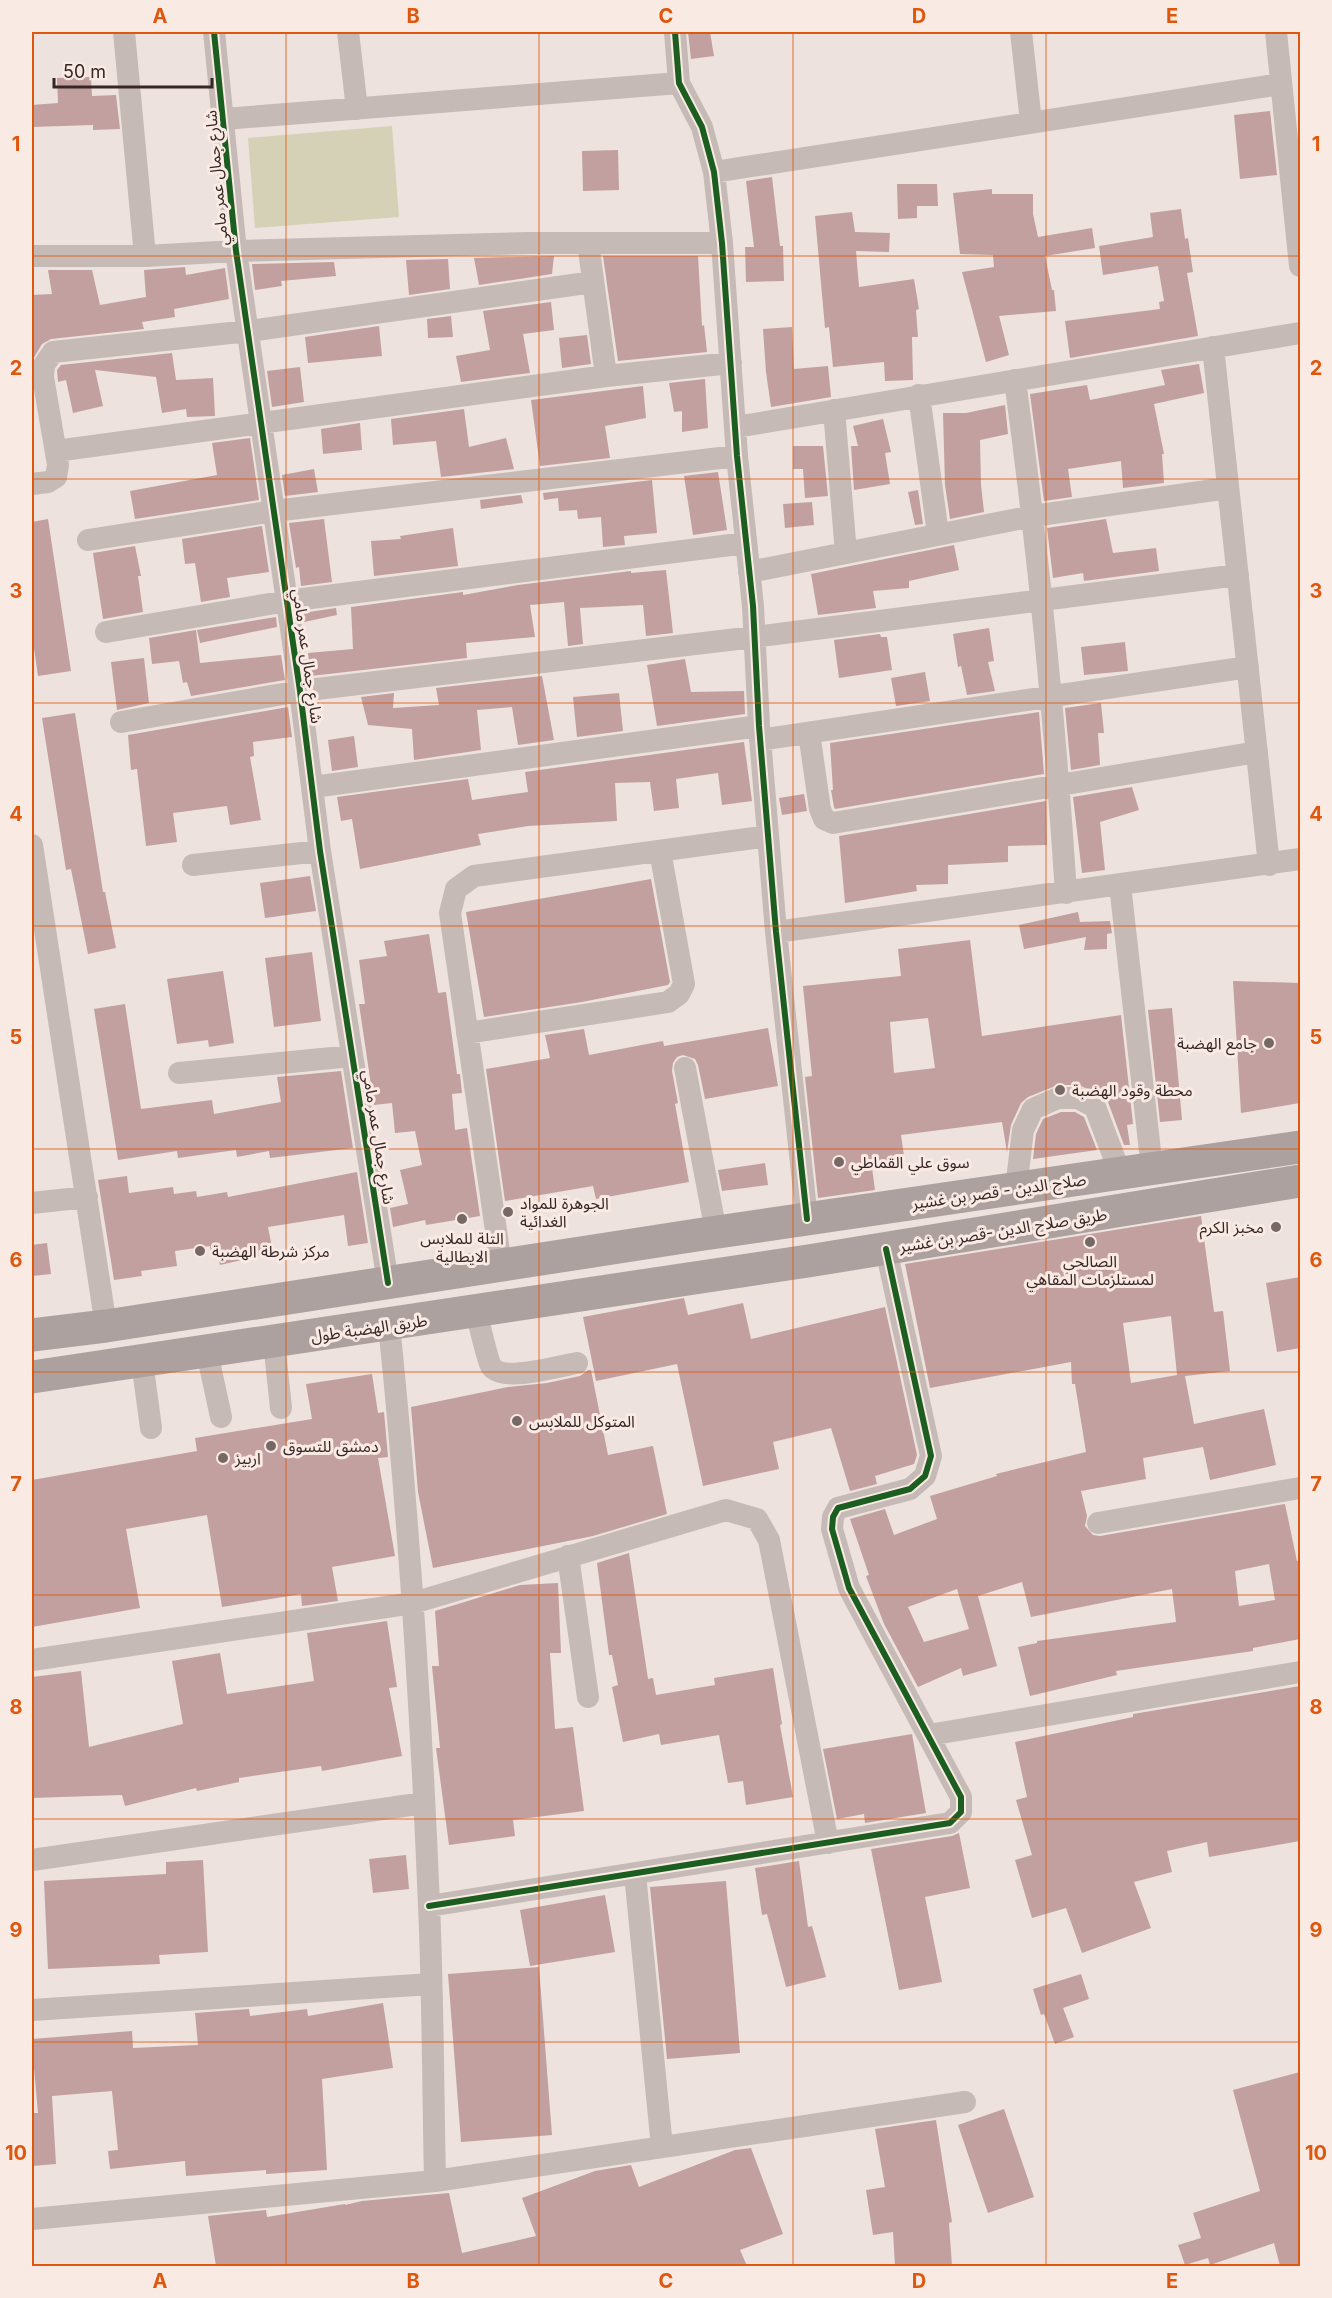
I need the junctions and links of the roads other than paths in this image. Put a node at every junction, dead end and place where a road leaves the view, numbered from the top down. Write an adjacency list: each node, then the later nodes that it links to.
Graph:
1 (124, 32): 17 (street)
2 (214, 32): 10 (street, شارع جمال عمر مامي)
3 (348, 32): 9 (street)
4 (675, 32): 7 (street)
5 (1021, 32): 11 (street)
6 (1275, 32): 8 (street)
7 (679, 83): 9 (street); 12 (street)
8 (1281, 84): 11 (street); 18 (street)
9 (357, 109): 10 (street)
10 (224, 119): 15 (street, شارع جمال عمر مامي)
11 (1031, 122): 12 (street)
12 (714, 172): 14 (street)
13 (588, 243): 14 (street); 15 (street); 19 (street)
14 (722, 243): 23 (street)
15 (236, 251): 17 (street); 20 (street, شارع جمال عمر مامي)
16 (32, 256): 17 (street)
17 (145, 256)
18 (1300, 266)
19 (593, 282): 20 (street); 24 (street)
20 (249, 331): 28 (street, شارع جمال عمر مامي); 30 (street)
21 (1300, 333): 22 (street)
22 (1213, 347): 25 (street); 33 (street)
23 (731, 363): 24 (street); 29 (street)
24 (606, 376): 28 (street)
25 (1015, 380): 26 (street); 35 (street)
26 (919, 395): 27 (street); 36 (street)
27 (834, 410): 29 (street); 39 (street)
28 (261, 423): 30 (street); 34 (street, شارع جمال عمر مامي)
29 (736, 428): 31 (street)
30 (56, 451): 32 (street)
31 (738, 456): 34 (street); 38 (street)
32 (32, 484)
33 (1228, 488): 35 (street); 41 (street)
34 (274, 511): 37 (street); 43 (street, شارع جمال عمر مامي)
35 (1033, 516): 36 (street); 42 (street)
36 (938, 534): 39 (street)
37 (88, 540)
38 (746, 543): 40 (street); 43 (street)
39 (846, 553): 40 (street)
40 (749, 572): 45 (street)
41 (1238, 575): 42 (street); 46 (street)
42 (1043, 600): 45 (street); 48 (street)
43 (286, 601): 44 (street); 47 (street, شارع جمال عمر مامي)
44 (106, 632)
45 (754, 637): 47 (street); 50 (street)
46 (1248, 667): 48 (street); 52 (street)
47 (300, 691): 49 (street); 54 (street, شارع جمال عمر مامي)
48 (1051, 697): 51 (street); 53 (street)
49 (121, 722)
50 (759, 733): 51 (street); 54 (street); 55 (street)
51 (809, 733): 53 (street)
52 (1257, 752): 53 (street); 61 (street)
53 (1059, 784): 63 (street)
54 (313, 787): 57 (street, شارع جمال عمر مامي)
55 (768, 836): 58 (street); 64 (street)
56 (32, 845): 73 (street)
57 (320, 851): 60 (street); 66 (street, شارع جمال عمر مامي)
58 (660, 851): 65 (street); 65 (street)
59 (1300, 859): 61 (street)
60 (193, 865)
61 (1269, 865): 62 (street)
62 (1120, 885): 63 (street); 70 (street)
63 (1066, 893): 64 (street)
64 (776, 932): 75 (street)
65 (467, 1033): 78 (street)
66 (352, 1056): 68 (street); 80 (street, شارع جمال عمر مامي)
67 (686, 1068): 76 (street)
68 (179, 1073)
69 (1300, 1147): 70 (highway, صلاح الدين - قصر بن غشير)
70 (1136, 1171): 72 (highway, صلاح الدين - قصر بن غشير); 72 (street)
71 (1300, 1181): 77 (highway, طريق صلاح الدين -قصر بن غشير)
72 (1016, 1188): 75 (highway, صلاح الدين - قصر بن غشير)
73 (87, 1197): 74 (street); 83 (street)
74 (32, 1203)
75 (807, 1219): 76 (highway, صلاح الدين - قصر بن غشير)
76 (707, 1233): 78 (highway)
77 (886, 1249): 79 (highway, طريق صلاح الدين -قصر بن غشير); 100 (street)
78 (501, 1265): 80 (highway)
79 (706, 1277): 81 (highway, طريق الهضبة طول)
80 (388, 1283): 83 (highway)
81 (476, 1312): 82 (highway, طريق الهضبة طول); 88 (street)
82 (388, 1325): 85 (highway, طريق الهضبة طول); 96 (street)
83 (106, 1326): 84 (highway)
84 (32, 1335)
85 (274, 1342): 86 (highway, طريق الهضبة طول); 90 (street)
86 (207, 1352): 87 (highway, طريق الهضبة طول); 91 (street)
87 (142, 1361): 89 (highway, طريق الهضبة طول); 92 (street)
88 (577, 1363)
89 (32, 1377)
90 (282, 1408)
91 (220, 1417)
92 (151, 1428)
93 (1300, 1488): 94 (street)
94 (1098, 1523)
95 (568, 1556): 96 (street); 99 (street); 102 (street)
96 (413, 1603): 97 (street); 101 (street)
97 (32, 1660)
98 (1300, 1672): 100 (street)
99 (588, 1696)
100 (929, 1735): 102 (street)
101 (424, 1803): 103 (street); 105 (street)
102 (828, 1843): 104 (street)
103 (32, 1860)
104 (635, 1874): 105 (street); 109 (street)
105 (429, 1906): 106 (street)
106 (431, 1984): 107 (street); 110 (street)
107 (32, 2010)
108 (965, 2102): 109 (street)
109 (662, 2147): 110 (street)
110 (435, 2181): 111 (street)
111 (32, 2219)

